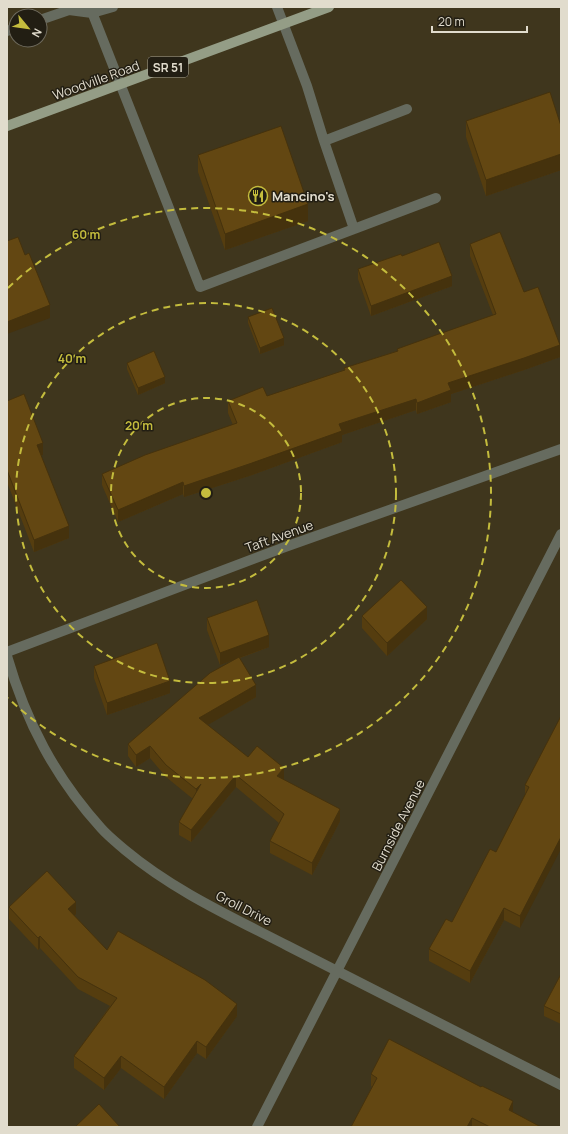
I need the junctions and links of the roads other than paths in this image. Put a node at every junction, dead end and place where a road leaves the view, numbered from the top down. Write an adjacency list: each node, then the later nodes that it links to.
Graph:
1 (113, 7): 4 (street)
2 (277, 7): 6 (street)
3 (329, 7): 6 (main road, Woodville Road / SR 51)
4 (91, 10): 5 (street); 7 (street)
5 (48, 17)
6 (284, 24): 7 (main road, Woodville Road / SR 51); 10 (street)
7 (120, 85): 9 (main road, Woodville Road / SR 51); 12 (street)
8 (407, 109): 10 (street)
9 (7, 126)
10 (324, 141): 12 (street)
11 (436, 198): 12 (street)
12 (354, 229)
13 (561, 449): 15 (street, Taft Avenue)
14 (561, 534): 17 (street, Burnside Avenue)
15 (7, 652)
16 (7, 656): 17 (street, Groll Drive)
17 (336, 972): 18 (street, Groll Drive); 19 (street, Burnside Avenue)
18 (561, 1085)
19 (257, 1127)

